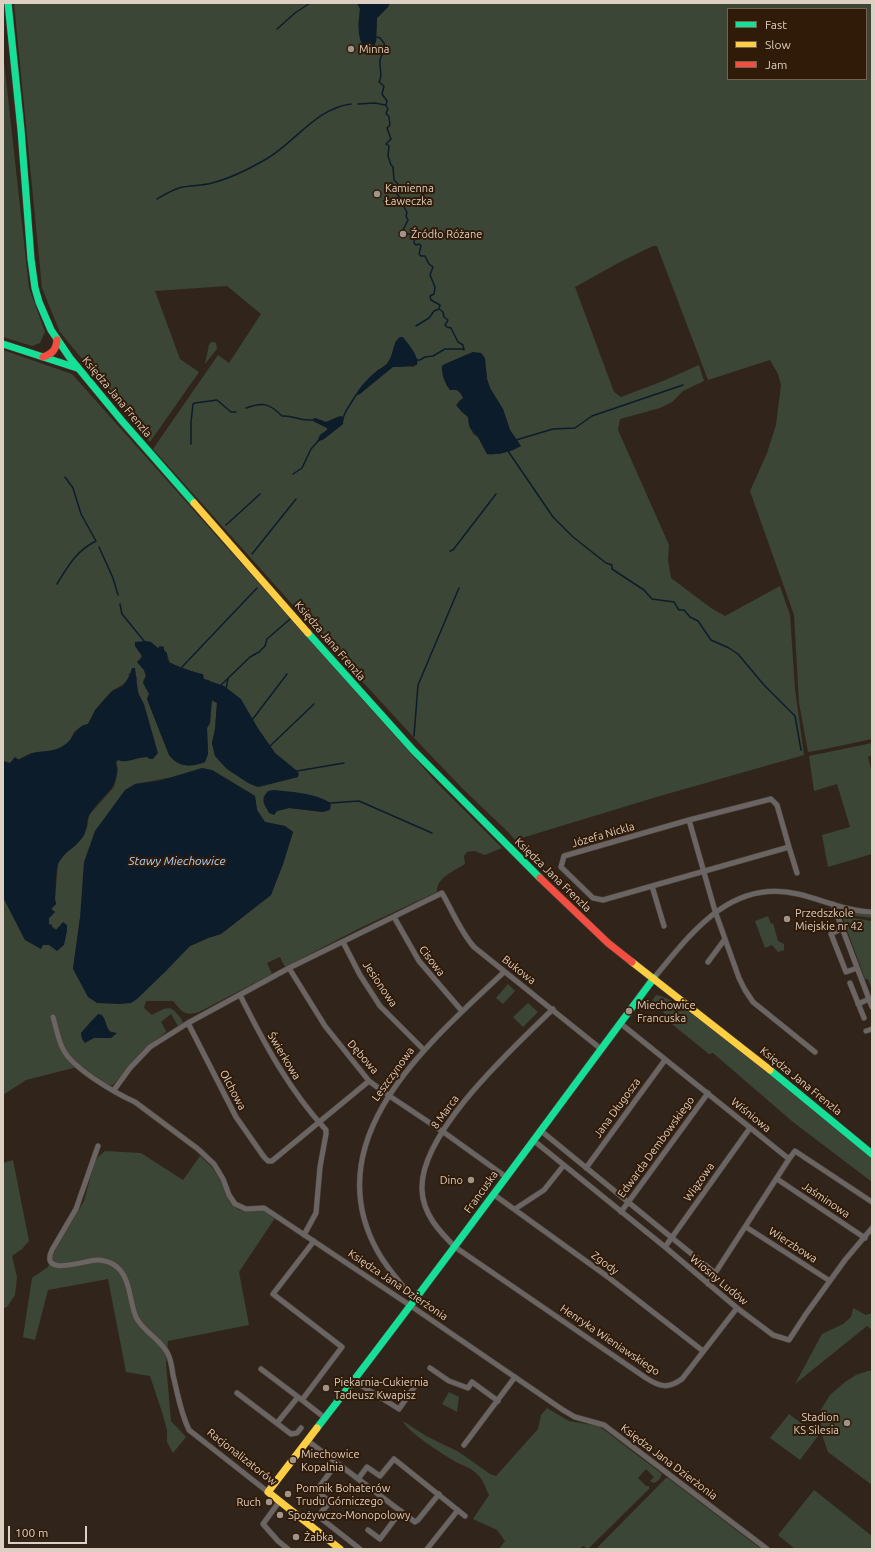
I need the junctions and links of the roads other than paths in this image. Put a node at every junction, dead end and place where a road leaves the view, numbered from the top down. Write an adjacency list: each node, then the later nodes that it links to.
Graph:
1 (8, 3): 2 (main road, Księdza Jana Frenzla)
2 (57, 340): 4 (main road); 5 (main road, Księdza Jana Frenzla)
3 (3, 344): 4 (main road)
4 (43, 357): 5 (main road)
5 (78, 368): 23 (main road, Księdza Jana Frenzla)
6 (689, 820): 7 (street, Józefa Nickla); 8 (street); 10 (street, Józefa Nickla)
7 (789, 847): 8 (street, Józefa Nickla); 9 (street, Józefa Nickla)
8 (704, 872): 10 (street, Józefa Nickla); 12 (street)
9 (797, 873)
10 (652, 886): 15 (street)
11 (833, 904): 12 (street); 13 (street); 16 (street)
12 (715, 911): 17 (street); 23 (street)
13 (872, 912)
14 (394, 917): 18 (street); 22 (street, Bukowa); 30 (street, Cisowa)
15 (664, 926)
16 (842, 928): 21 (street); 21 (street)
17 (725, 939): 19 (street); 39 (street)
18 (343, 942): 20 (street); 38 (street, Jesionowa)
19 (708, 962)
20 (289, 968): 25 (street); 41 (street, Dębowa)
21 (857, 968): 26 (street)
22 (504, 972): 29 (street, Bukowa); 30 (street, Leszczynowa)
23 (654, 978): 34 (main road, Francuska); 51 (main road, Księdza Jana Frenzla)
24 (850, 982): 27 (street)
25 (240, 995): 33 (street); 45 (street, Świerkowa)
26 (869, 999): 27 (street); 28 (street)
27 (858, 1004): 32 (street)
28 (872, 1007)
29 (553, 1009): 37 (street, Bukowa); 48 (street, 8 Marca)
30 (462, 1011): 38 (street, Leszczynowa)
31 (53, 1017): 42 (street, Księdza Jana Dzierżonia)
32 (864, 1018)
33 (188, 1023): 42 (street); 45 (street, Olchowa)
34 (620, 1023): 37 (main road, Francuska); 40 (street, Wiśniowa)
35 (872, 1029): 36 (street)
36 (866, 1031)
37 (601, 1049): 47 (main road, Francuska)
38 (424, 1050): 44 (street, Leszczynowa)
39 (815, 1052)
40 (665, 1060): 43 (street, Wiśniowa); 54 (street, Jana Długosza)
41 (369, 1081): 44 (street, Dębowa); 45 (street)
42 (114, 1090): 64 (street, Księdza Jana Dzierżonia)
43 (708, 1093): 46 (street, Wiśniowa); 58 (street, Edwarda Dembowskiego)
44 (388, 1095): 48 (street, Dębowa); 73 (street, Leszczynowa)
45 (318, 1122): 64 (street, Świerkowa)
46 (750, 1128): 52 (street, Wiśniowa); 65 (street, Wiązowa)
47 (540, 1130): 49 (main road, Francuska); 54 (street, Wiosny Ludów)
48 (442, 1131): 55 (street, Dębowa); 68 (street, 8 Marca)
49 (533, 1140): 53 (street, Wiosny Ludów); 55 (main road, Francuska)
50 (98, 1146): 91 (street, Racjonalizatorów)
51 (872, 1154)
52 (790, 1159): 56 (street); 59 (street)
53 (564, 1165): 60 (street); 61 (street, Wiosny Ludów)
54 (586, 1168): 58 (street, Wiosny Ludów)
55 (506, 1177): 57 (main road, Francuska)
56 (776, 1179): 62 (street); 66 (street, Jaśminowa)
57 (494, 1194): 60 (street, Zgody); 68 (main road, Francuska)
58 (629, 1201): 61 (street, Edwarda Dembowskiego); 65 (street, Wiosny Ludów)
59 (872, 1202)
60 (515, 1209): 75 (street, Zgody)
61 (621, 1212): 69 (street, Wiosny Ludów)
62 (746, 1227): 70 (street); 71 (street, Wierzbowa)
63 (872, 1228): 66 (street, Wiosny Ludów)
64 (304, 1234): 67 (street, Księdza Jana Dzierżonia)
65 (672, 1237): 69 (street, Wiązowa); 70 (street, Wiosny Ludów)
66 (864, 1238): 71 (street, Wiosny Ludów)
67 (314, 1241): 73 (street, Księdza Jana Dzierżonia); 82 (street)
68 (455, 1247): 73 (main road, Francuska); 75 (street, Henryka Wieniawskiego)
69 (665, 1247): 72 (street, Wiosny Ludów)
70 (715, 1273): 72 (street)
71 (830, 1281): 74 (street, Wiosny Ludów)
72 (708, 1284): 74 (street, Wiosny Ludów)
73 (413, 1303): 78 (street, Księdza Jana Dzierżonia); 79 (main road, Francuska)
74 (737, 1308): 75 (street, Henryka Wieniawskiego)
75 (703, 1351)
76 (430, 1368): 83 (street)
77 (261, 1369): 82 (street)
78 (515, 1377): 83 (street); 102 (street, Księdza Jana Dzierżonia)
79 (354, 1381): 80 (street); 84 (main road, Francuska)
80 (415, 1386)
81 (237, 1393): 85 (street)
82 (300, 1399): 84 (street); 85 (street)
83 (498, 1401): 88 (street)
84 (325, 1418): 87 (main road, Francuska)
85 (277, 1423): 86 (street)
86 (301, 1428)
87 (308, 1441): 89 (street); 91 (main road, Francuska)
88 (464, 1445)
89 (337, 1463): 90 (street); 100 (street)
90 (358, 1479): 92 (street); 95 (street)
91 (268, 1492): 93 (main road, Racjonalizatorów)
92 (439, 1494): 94 (street); 95 (street)
93 (279, 1502): 98 (street); 99 (main road, Racjonalizatorów)
94 (458, 1510): 96 (street); 101 (street)
95 (401, 1511): 97 (street)
96 (465, 1516)
97 (368, 1530)
98 (285, 1548)
99 (340, 1549)
100 (360, 1549)
101 (427, 1549)
102 (767, 1549)

